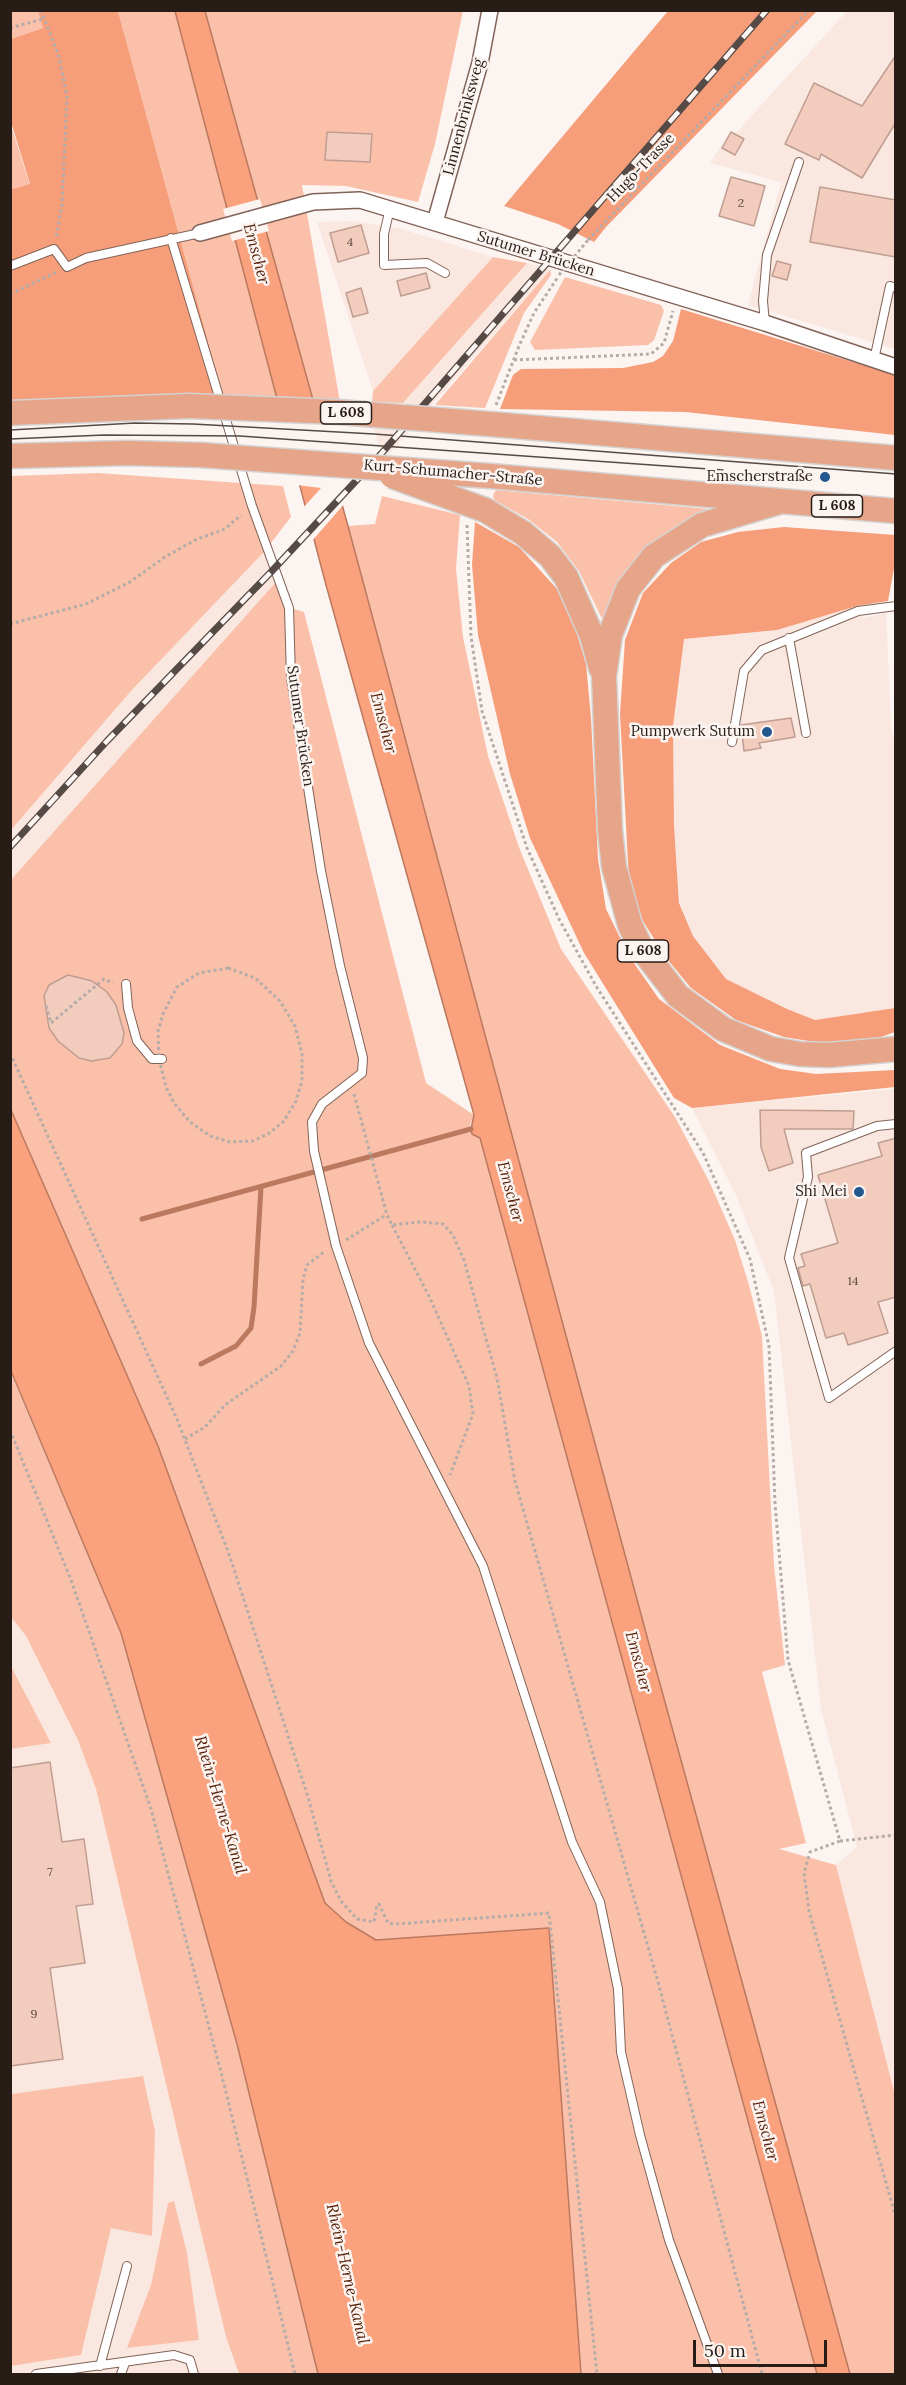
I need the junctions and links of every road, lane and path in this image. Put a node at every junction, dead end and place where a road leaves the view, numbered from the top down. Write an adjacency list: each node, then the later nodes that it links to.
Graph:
1 (41, 10): 4 (path)
2 (490, 10): 8 (street, Linnenbrinksweg)
3 (809, 10): 19 (path, Hugo-Trasse, bridge)
4 (44, 18): 5 (path); 11 (path)
5 (10, 28)
6 (799, 162): 18 (lane)
7 (390, 208): 8 (street, Sutumer Brücken); 9 (street, Sutumer Brücken); 14 (lane)
8 (435, 222): 17 (street, Sutumer Brücken)
9 (200, 233): 10 (lane, Sutumer Brücken)
10 (171, 238): 13 (lane, Sutumer Brücken); 28 (lane, Sutumer Brücken)
11 (54, 249): 12 (lane); 13 (lane)
12 (10, 267)
13 (67, 267): 16 (path)
14 (445, 273)
15 (896, 288): 20 (lane)
16 (10, 294)
17 (676, 297): 18 (street, Sutumer Brücken); 19 (path)
18 (765, 323): 20 (street, Sutumer Brücken)
19 (514, 360): 23 (path, Hugo-Trasse)
20 (874, 360): 21 (street, Sutumer Brücken)
21 (896, 367)
22 (10, 412): 23 (main road, L 608, bridge)
23 (499, 417): 25 (main road, L 608)
24 (10, 456): 26 (main road, Kurt-Schumacher-Straße / L 608, bridge)
25 (896, 458)
26 (368, 466): 27 (main road, Kurt-Schumacher-Straße / L 608, bridge); 30 (main road, L 608, bridge)
27 (779, 502): 29 (main road, Kurt-Schumacher-Straße / L 608); 34 (main road, L 608)
28 (252, 506): 32 (path); 44 (lane, Sutumer Brücken)
29 (896, 511)
30 (476, 516): 34 (main road, L 608); 54 (path)
31 (896, 606): 33 (lane)
32 (10, 624)
33 (789, 638): 35 (lane); 36 (lane)
34 (603, 676): 40 (main road, L 608)
35 (806, 733)
36 (732, 742)
37 (126, 984): 38 (path); 42 (lane)
38 (46, 1006)
39 (158, 1046): 43 (path)
40 (892, 1047)
41 (10, 1053): 51 (path)
42 (162, 1059)
43 (162, 1072)
44 (351, 1084): 46 (path); 48 (lane)
45 (896, 1124): 49 (lane)
46 (387, 1215): 47 (path); 48 (path)
47 (392, 1226): 52 (path); 65 (path)
48 (336, 1245): 51 (path); 52 (lane)
49 (896, 1351)
50 (10, 1430): 62 (path)
51 (185, 1439): 63 (path)
52 (445, 1488): 64 (lane)
53 (896, 1835): 54 (path)
54 (840, 1841): 55 (path)
55 (896, 2217)
56 (127, 2266): 58 (lane)
57 (125, 2362): 58 (lane); 60 (lane); 61 (lane)
58 (100, 2366): 59 (lane)
59 (36, 2374)
60 (121, 2374)
61 (194, 2374)
62 (295, 2374)
63 (597, 2374)
64 (718, 2374)
65 (762, 2374)

